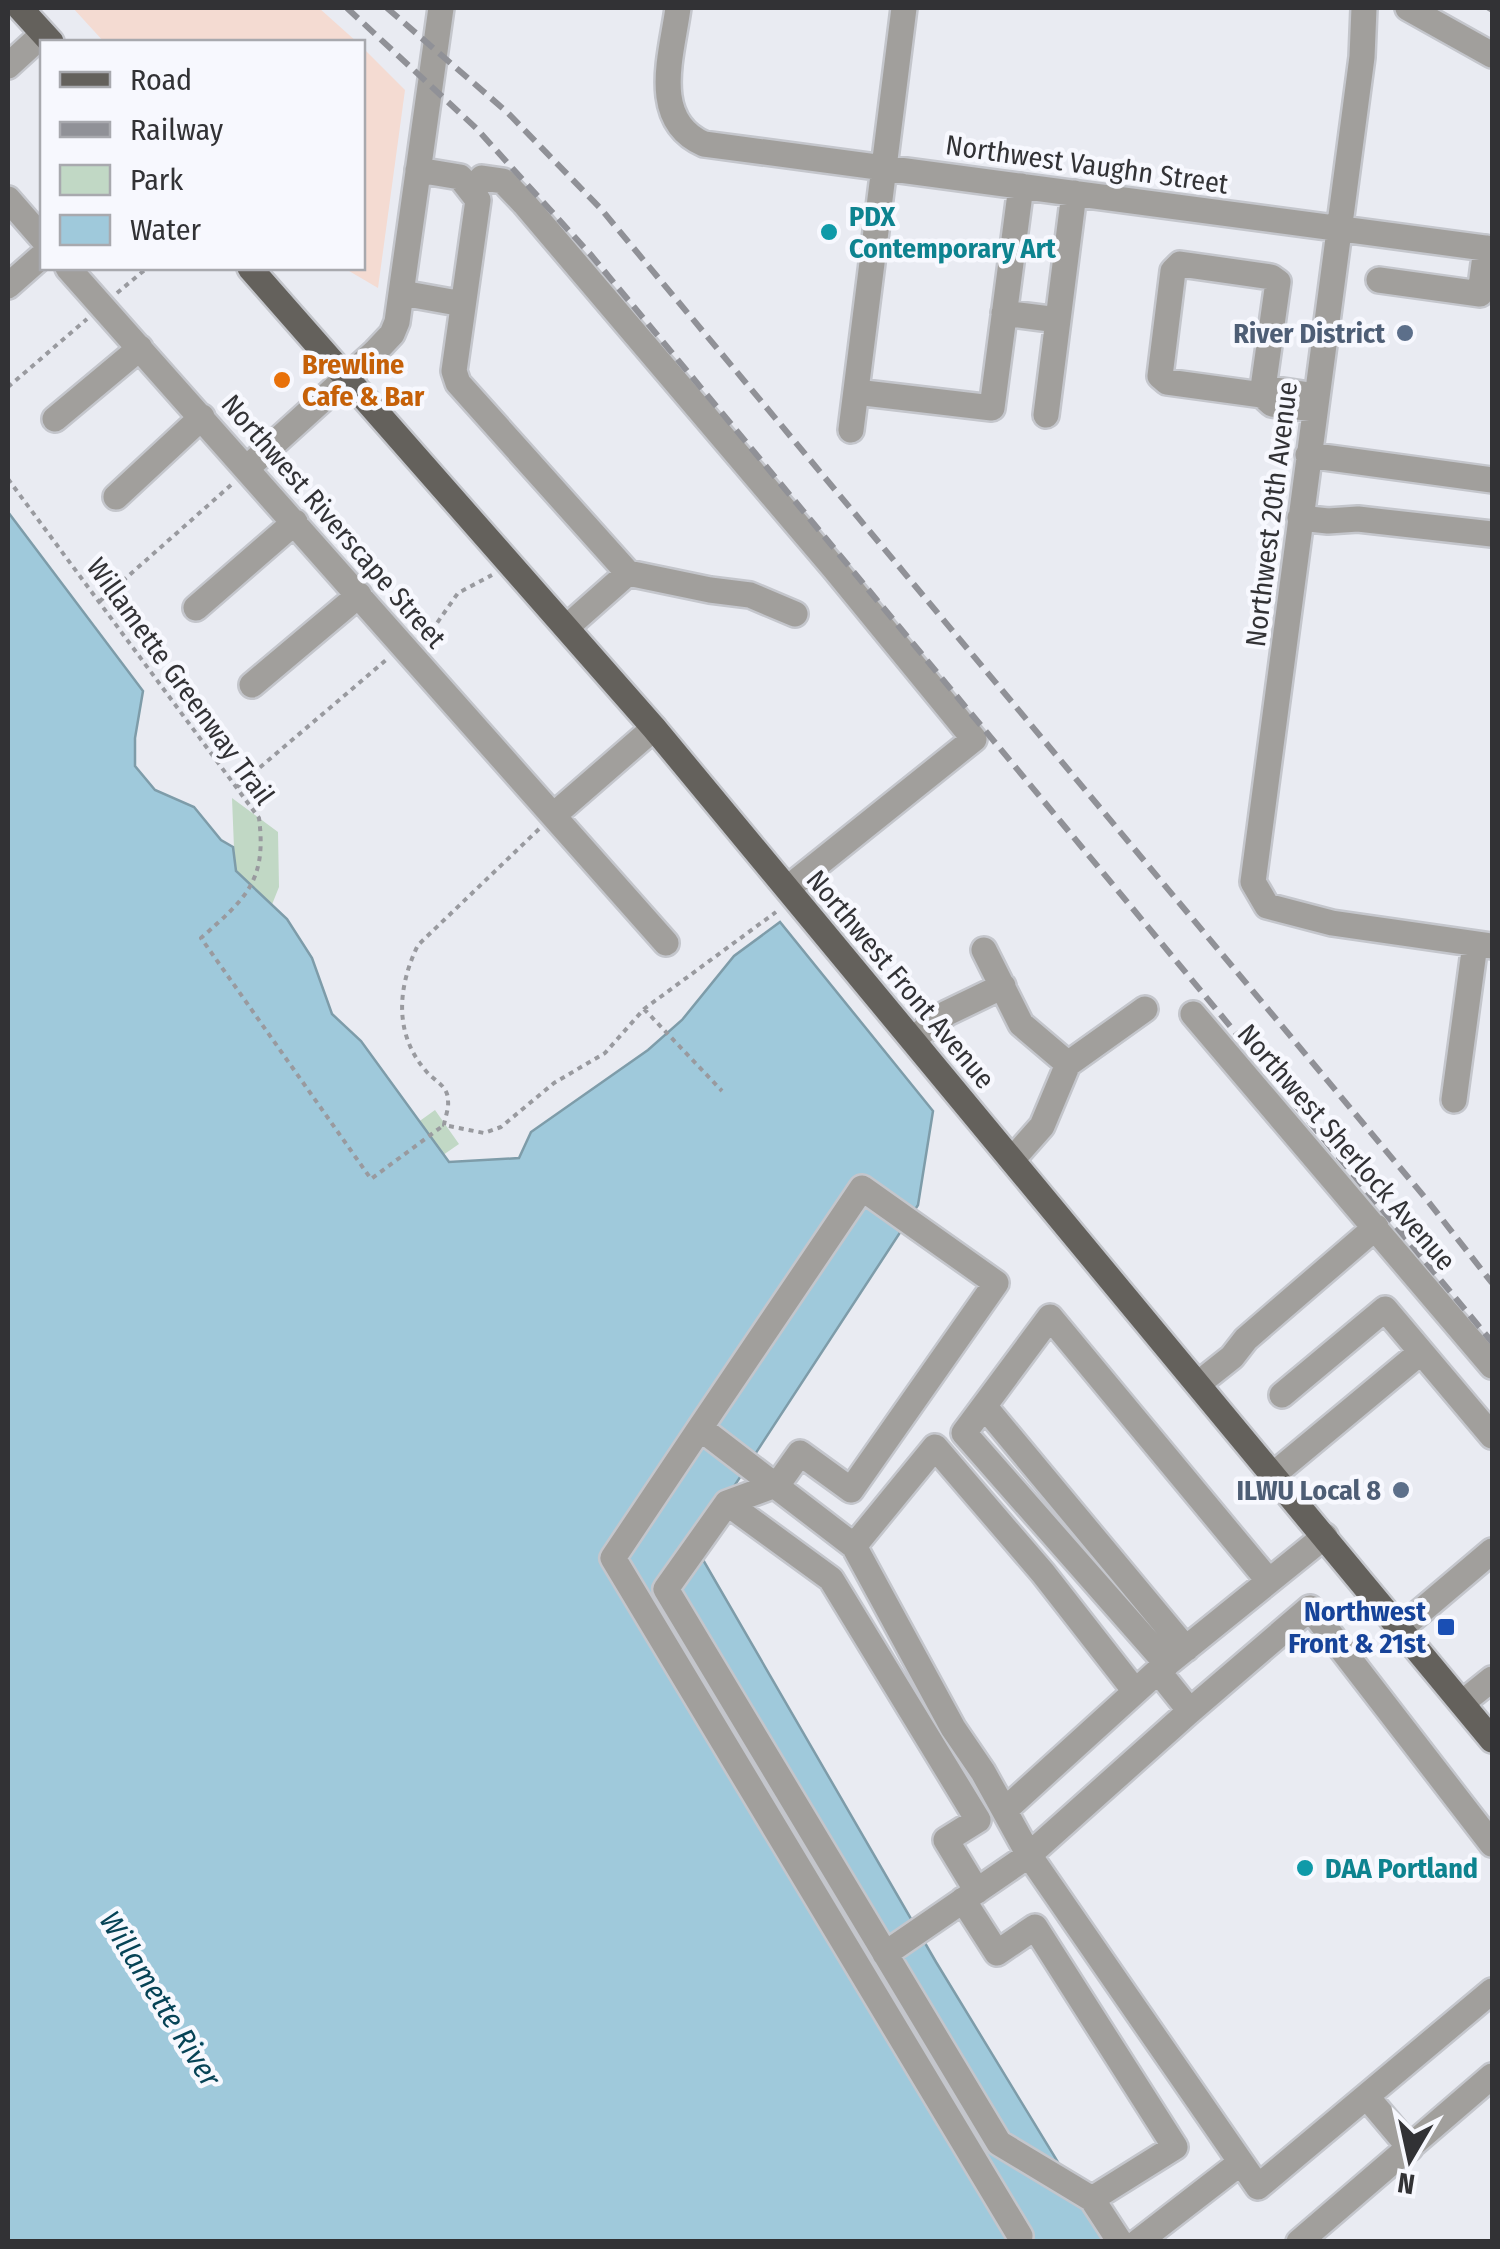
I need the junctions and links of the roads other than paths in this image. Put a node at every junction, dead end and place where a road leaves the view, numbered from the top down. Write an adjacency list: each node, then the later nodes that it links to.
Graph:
1 (20, 8): 7 (main road)
2 (441, 8): 12 (street)
3 (678, 8): 11 (street, Northwest Vaughn Street)
4 (904, 8): 11 (street)
5 (1364, 8): 17 (street, Northwest 20th Avenue)
6 (1408, 8): 9 (street)
7 (47, 38)
8 (40, 43): 10 (street)
9 (1492, 55)
10 (8, 66)
11 (882, 167): 13 (street, Northwest Vaughn Street); 31 (street)
12 (418, 170): 14 (street); 25 (street)
13 (1021, 186): 15 (street, Northwest Vaughn Street); 27 (street)
14 (472, 189): 26 (street); 53 (street)
15 (1074, 193): 17 (street, Northwest Vaughn Street); 28 (street)
16 (8, 199): 18 (street)
17 (1338, 228): 19 (street, Northwest Vaughn Street); 33 (street, Northwest 20th Avenue)
18 (40, 236)
19 (1408, 238): 20 (street, Northwest Vaughn Street); 20 (street)
20 (1489, 248)
21 (40, 258): 24 (street)
22 (70, 270): 29 (street, Northwest Riverscape Street)
23 (252, 270): 30 (main road, Northwest Front Avenue)
24 (8, 286)
25 (402, 294): 26 (street); 30 (street)
26 (463, 304): 45 (street)
27 (1004, 313): 28 (street); 31 (street)
28 (1058, 320): 34 (street)
29 (140, 348): 35 (street, Northwest Riverscape Street); 36 (street)
30 (348, 378): 39 (street); 49 (main road, Northwest Front Avenue)
31 (856, 392): 37 (street)
32 (1262, 395): 32 (street); 33 (street)
33 (1315, 403): 38 (street, Northwest 20th Avenue)
34 (1046, 414)
35 (202, 417): 39 (street, Northwest Riverscape Street); 41 (street)
36 (55, 419)
37 (851, 430)
38 (1308, 455): 40 (street); 42 (street, Northwest 20th Avenue)
39 (248, 468): 43 (street, Northwest Riverscape Street)
40 (1492, 480)
41 (116, 497)
42 (1300, 518): 44 (street); 55 (street, Northwest 20th Avenue)
43 (295, 522): 46 (street, Northwest Riverscape Street); 47 (street)
44 (1492, 534)
45 (628, 573): 48 (street); 49 (street)
46 (358, 595): 50 (street); 52 (street, Northwest Riverscape Street)
47 (196, 608)
48 (795, 614)
49 (567, 626): 51 (main road, Northwest Front Avenue)
50 (252, 685)
51 (654, 728): 52 (street); 53 (main road, Northwest Front Avenue)
52 (554, 814): 54 (street, Northwest Riverscape Street)
53 (792, 893): 60 (main road, Northwest Front Avenue)
54 (666, 942)
55 (1484, 945): 62 (street)
56 (984, 950): 57 (street)
57 (1002, 986): 60 (street); 61 (street)
58 (1145, 1009): 61 (street)
59 (1193, 1014): 64 (street, Northwest Sherlock Avenue)
60 (913, 1039): 63 (main road, Northwest Front Avenue)
61 (1068, 1064): 63 (street)
62 (1454, 1100)
63 (1012, 1160): 67 (main road, Northwest Front Avenue)
64 (1376, 1226): 66 (street, Northwest Sherlock Avenue); 67 (street)
65 (1421, 1352): 68 (street); 70 (street); 71 (street)
66 (1492, 1366)
67 (1198, 1384): 71 (main road, Northwest Front Avenue)
68 (1282, 1395)
69 (700, 1428): 72 (street); 72 (street); 97 (street)
70 (1492, 1436)
71 (1274, 1474): 74 (main road, Northwest Front Avenue)
72 (778, 1484): 73 (street); 75 (street)
73 (726, 1503): 88 (street); 89 (street)
74 (1324, 1536): 77 (street); 78 (main road, Northwest Front Avenue)
75 (854, 1546): 81 (street); 85 (street)
76 (1492, 1551): 78 (street)
77 (1268, 1580): 79 (street); 79 (street)
78 (1400, 1628): 82 (main road, Northwest Front Avenue)
79 (1170, 1661): 81 (street); 83 (street)
80 (1492, 1678): 82 (street)
81 (1135, 1692): 85 (street)
82 (1462, 1703): 84 (main road, Northwest Front Avenue)
83 (1190, 1711): 86 (street); 87 (street)
84 (1492, 1740)
85 (1005, 1810): 87 (street)
86 (1492, 1844)
87 (1029, 1855): 88 (street); 94 (street)
88 (970, 1895): 89 (street); 95 (street)
89 (885, 1954): 95 (street)
90 (1492, 1990): 92 (street)
91 (1492, 2076): 93 (street)
92 (1368, 2096): 93 (street); 94 (street)
93 (1410, 2148): 98 (street)
94 (1240, 2164): 96 (street)
95 (1092, 2198): 99 (street)
96 (1165, 2221): 100 (street); 101 (street)
97 (1020, 2236)
98 (1315, 2236)
99 (1120, 2242)
100 (1138, 2242)
101 (1181, 2242)

